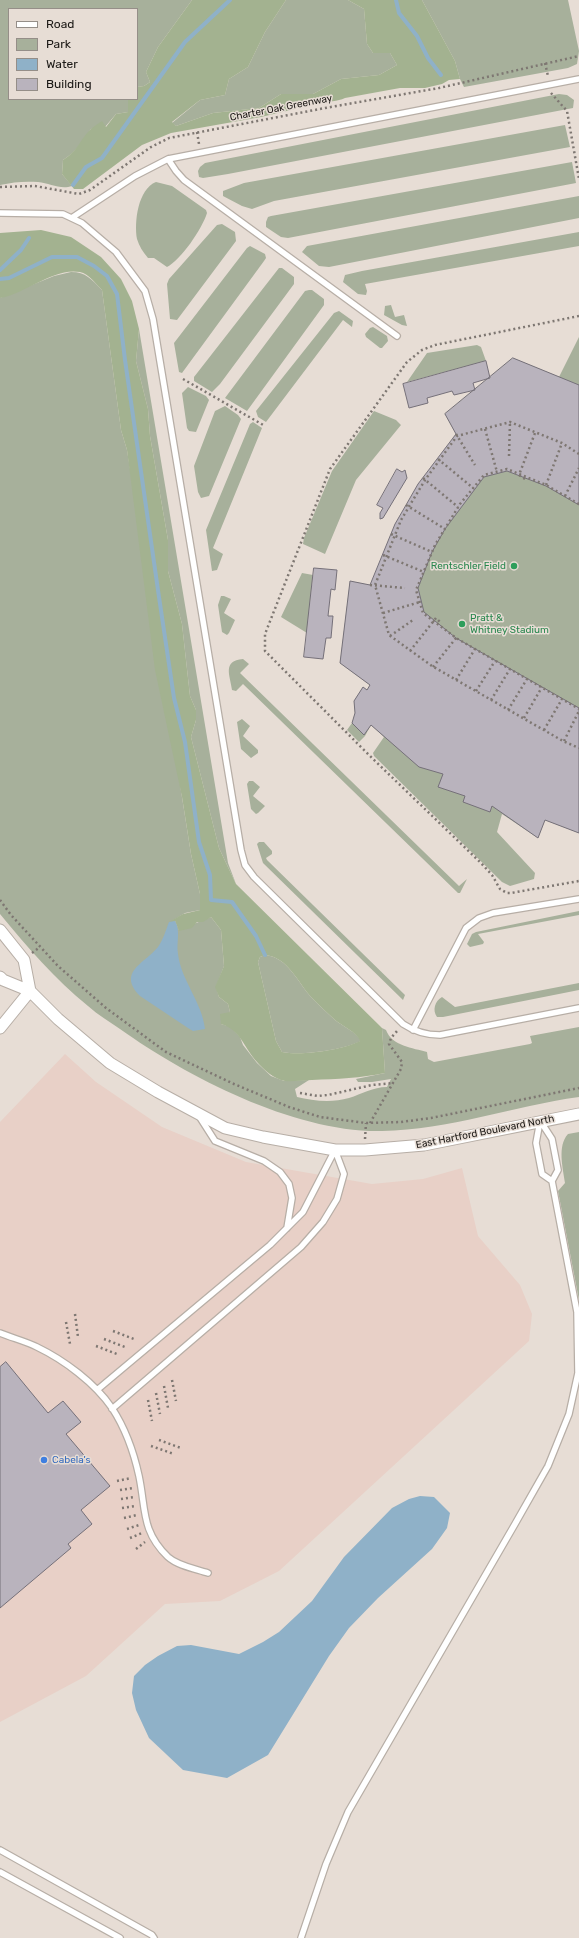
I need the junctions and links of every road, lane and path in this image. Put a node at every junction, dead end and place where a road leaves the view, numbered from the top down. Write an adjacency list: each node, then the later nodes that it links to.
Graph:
1 (579, 56): 2 (path, Charter Oak Greenway)
2 (545, 63): 3 (path); 8 (path, Charter Oak Greenway)
3 (547, 72)
4 (579, 79): 6 (lane)
5 (551, 95): 7 (path)
6 (168, 159): 10 (lane); 12 (lane)
7 (579, 179)
8 (0, 187)
9 (0, 214): 10 (lane)
10 (73, 217): 75 (lane)
11 (579, 316): 67 (path)
12 (397, 336)
13 (183, 379): 15 (path)
14 (510, 422): 16 (path); 17 (path); 21 (path)
15 (265, 426)
16 (485, 429): 18 (path); 25 (path)
17 (535, 433): 19 (path); 26 (path)
18 (457, 435): 22 (path); 23 (path)
19 (562, 443): 20 (path); 29 (path)
20 (579, 454)
21 (509, 456)
22 (439, 460): 27 (path); 30 (path)
23 (475, 465)
24 (579, 468): 31 (path)
25 (497, 472): 26 (path); 30 (path)
26 (520, 474): 28 (path); 29 (path)
27 (424, 479): 33 (path); 34 (path)
28 (526, 479)
29 (546, 485): 31 (path)
30 (473, 488): 34 (path)
31 (565, 496): 32 (path)
32 (579, 504)
33 (408, 506): 35 (path); 36 (path)
34 (458, 507): 35 (path)
35 (445, 529): 37 (path)
36 (392, 535): 37 (path); 38 (path)
37 (432, 552): 39 (path)
38 (384, 555): 39 (path); 41 (path)
39 (424, 572): 43 (path)
40 (370, 585): 41 (path)
41 (375, 585): 42 (path); 44 (path)
42 (405, 588)
43 (420, 602): 44 (path); 46 (path)
44 (383, 612): 48 (path)
45 (413, 620): 48 (path)
46 (433, 621): 47 (path); 49 (path); 51 (path)
47 (440, 623)
48 (390, 636): 51 (path)
49 (456, 638): 50 (path); 53 (path)
50 (475, 649): 52 (path); 56 (path)
51 (410, 651): 53 (path)
52 (495, 661): 54 (path); 58 (path)
53 (433, 667): 56 (path)
54 (510, 669): 55 (path); 60 (path)
55 (527, 679): 57 (path); 61 (path)
56 (456, 680): 58 (path)
57 (542, 688): 59 (path); 63 (path)
58 (476, 691): 60 (path)
59 (562, 699): 62 (path); 64 (path)
60 (491, 700): 61 (path)
61 (508, 710): 63 (path)
62 (579, 710): 65 (path)
63 (524, 718): 64 (path)
64 (544, 730): 65 (path)
65 (564, 741): 66 (path)
66 (579, 748)
67 (579, 881)
68 (579, 899): 75 (lane)
69 (0, 900): 83 (path)
70 (0, 930): 72 (street)
71 (0, 977): 72 (street)
72 (30, 991): 74 (street); 80 (street, East Hartford Boulevard North)
73 (579, 1008): 75 (lane)
74 (0, 1028)
75 (412, 1030)
76 (392, 1036): 77 (path)
77 (394, 1083): 79 (path); 83 (path)
78 (579, 1088): 83 (path)
79 (300, 1094)
80 (196, 1112): 84 (street, East Hartford Boulevard North); 86 (lane)
81 (579, 1114): 82 (street, East Hartford Boulevard North)
82 (540, 1121): 84 (street, East Hartford Boulevard North); 85 (lane); 85 (lane)
83 (370, 1123)
84 (335, 1150): 86 (lane); 105 (lane)
85 (552, 1181): 125 (lane)
86 (287, 1228): 100 (lane)
87 (75, 1314): 91 (path)
88 (66, 1322): 94 (path)
89 (113, 1331): 92 (path)
90 (0, 1333): 100 (lane)
91 (78, 1337)
92 (134, 1338)
93 (104, 1339): 96 (path)
94 (70, 1344)
95 (96, 1346): 97 (path)
96 (125, 1347)
97 (117, 1354)
98 (172, 1380): 103 (path)
99 (164, 1386): 104 (path)
100 (96, 1390): 105 (lane)
101 (156, 1393): 106 (path)
102 (148, 1400): 107 (path)
103 (176, 1401)
104 (168, 1408)
105 (112, 1409): 112 (lane)
106 (160, 1414)
107 (152, 1421)
108 (159, 1440): 110 (path)
109 (151, 1446): 111 (path)
110 (181, 1448)
111 (174, 1454)
112 (139, 1476): 113 (path); 114 (lane)
113 (118, 1481)
114 (142, 1505): 115 (path); 116 (lane)
115 (122, 1508)
116 (144, 1513): 117 (path); 118 (lane)
117 (124, 1518)
118 (146, 1523): 119 (path); 120 (lane)
119 (127, 1529)
120 (208, 1573)
121 (0, 1850): 124 (lane)
122 (0, 1872): 123 (lane)
123 (120, 1938)
124 (154, 1938)
125 (301, 1938)

